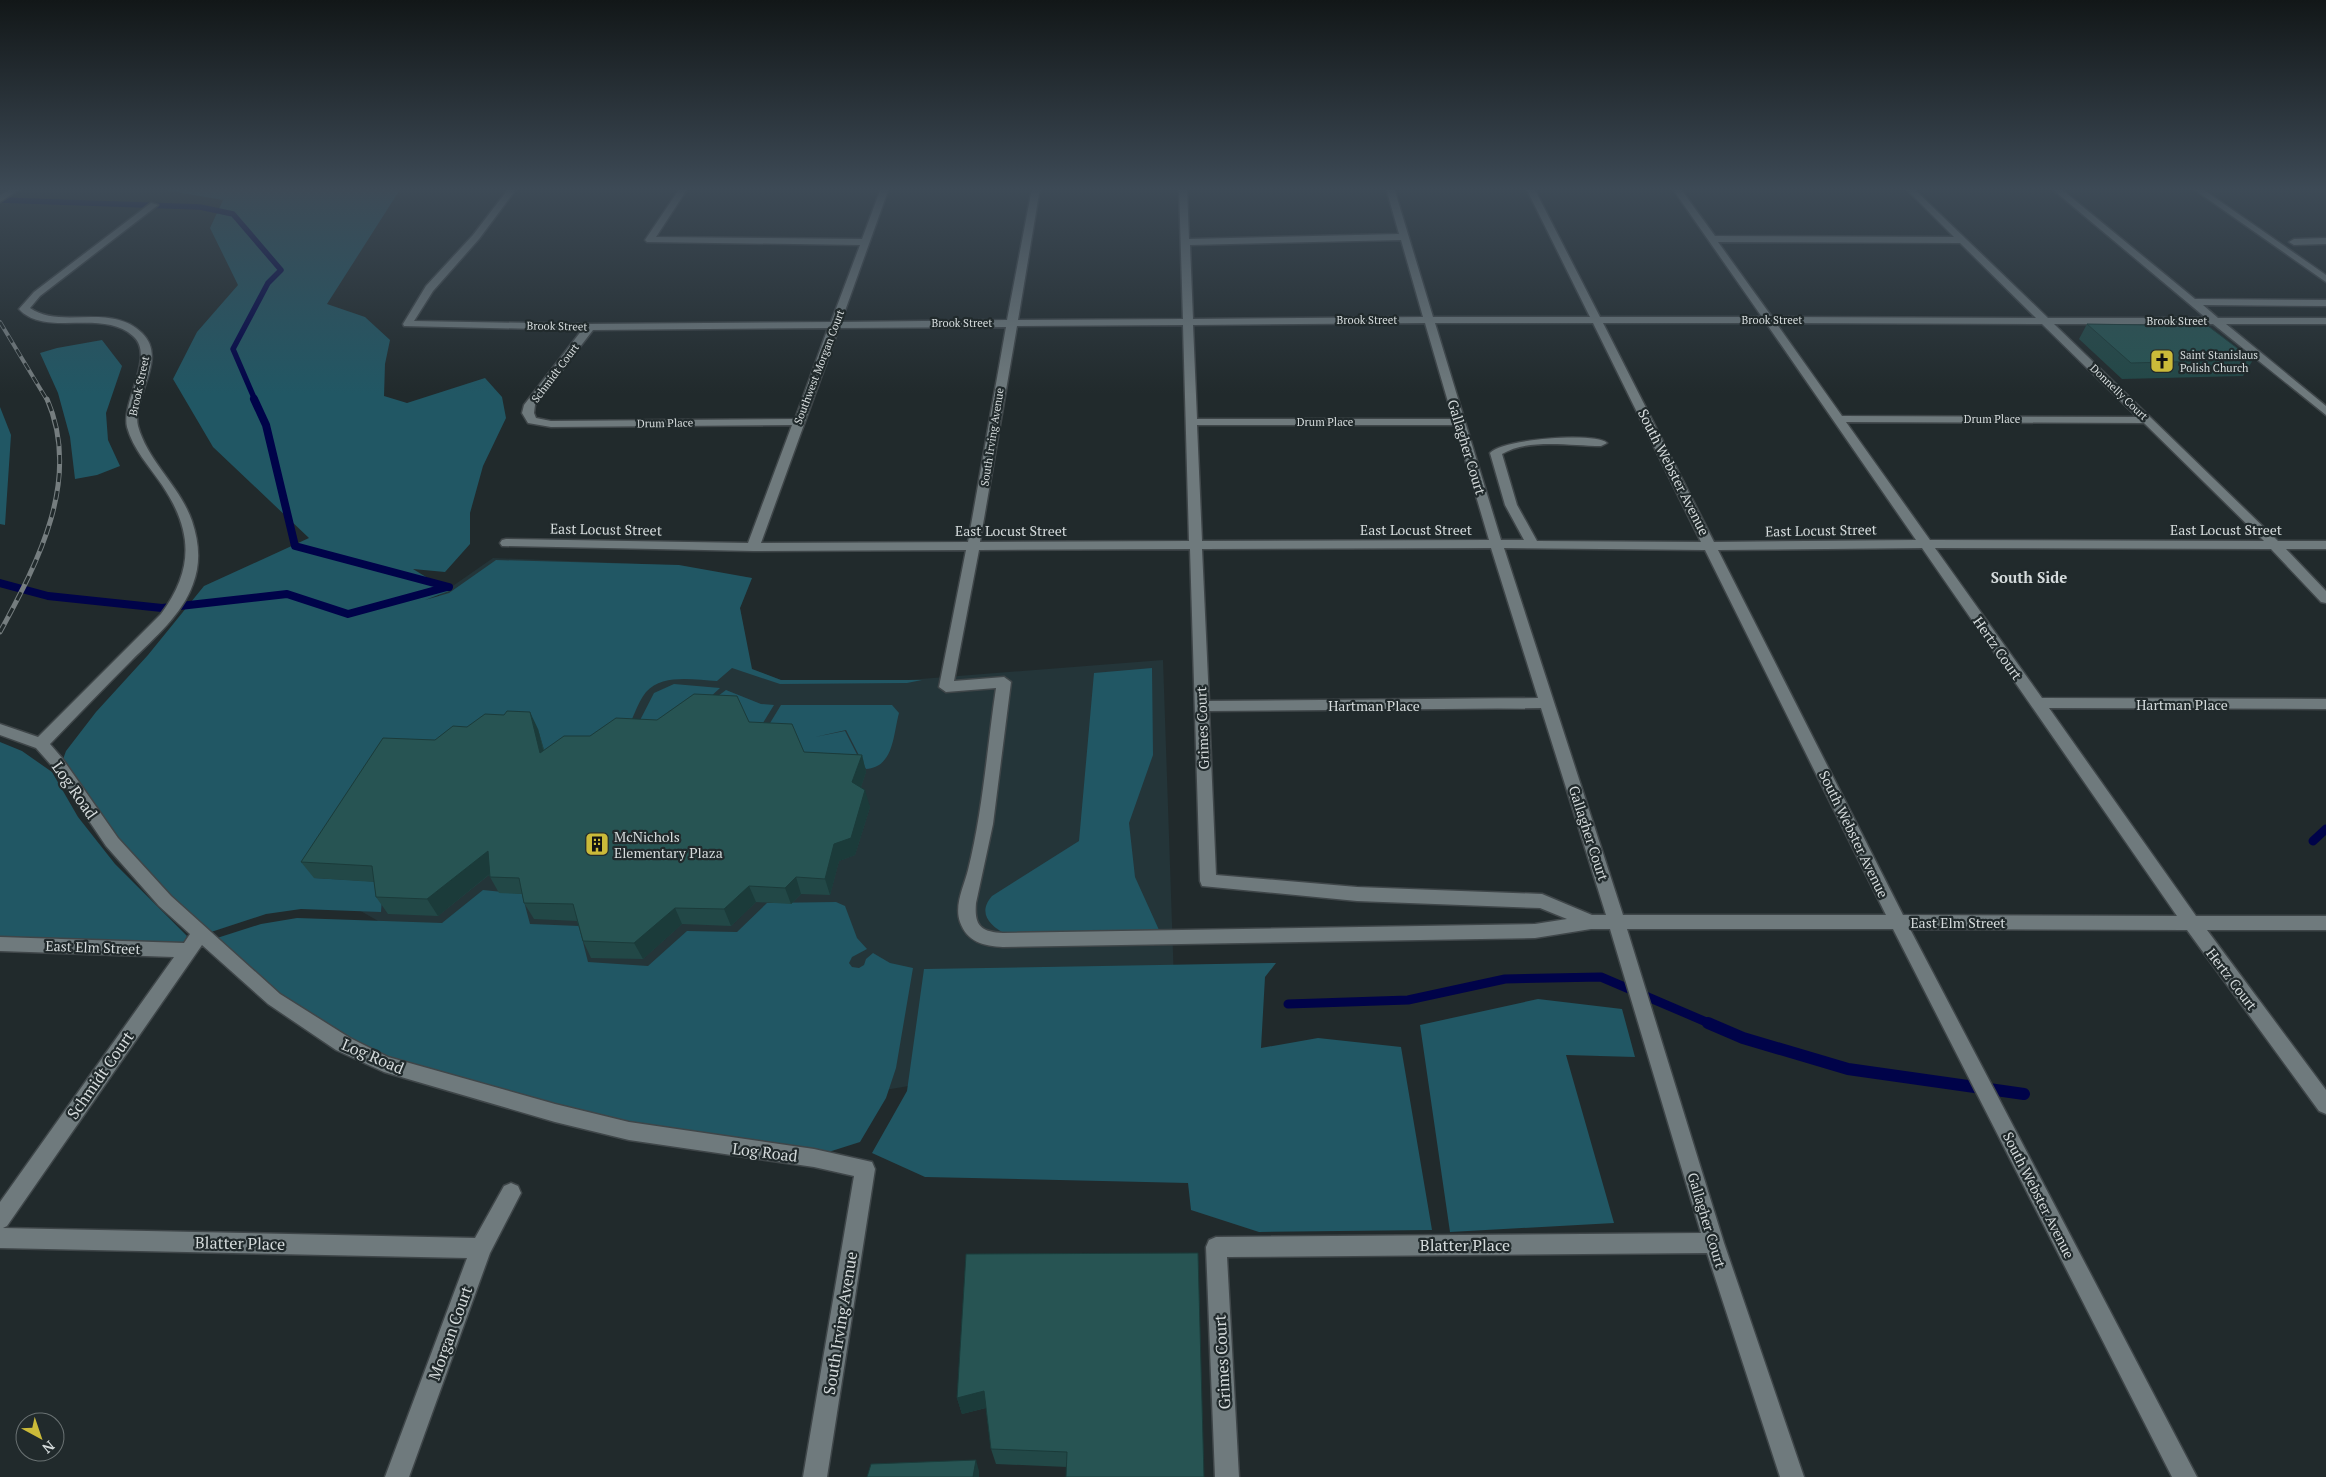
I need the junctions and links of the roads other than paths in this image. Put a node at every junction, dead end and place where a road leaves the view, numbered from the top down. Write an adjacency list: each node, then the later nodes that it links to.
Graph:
1 (86, 257): 49 (street, Brook Street)
2 (458, 257): 24 (street, Brook Street)
3 (860, 257): 23 (street, Southwest Morgan Court)
4 (1023, 257): 22 (street, South Irving Avenue)
5 (1186, 257): 18 (street, Grimes Court)
6 (1410, 257): 15 (street, Gallagher Court)
7 (1565, 257): 19 (street, South Webster Avenue)
8 (1723, 257): 16 (street, Hertz Court)
9 (1980, 257): 17 (street, Donnelly Court)
10 (2138, 257): 13 (street)
11 (2296, 257): 12 (street)
12 (2326, 278)
13 (2192, 302): 14 (street); 21 (street)
14 (2326, 303)
15 (1429, 320): 18 (street, Brook Street); 19 (street, Brook Street); 31 (street, Gallagher Court)
16 (1766, 320): 17 (street, Brook Street); 19 (street, Brook Street); 26 (street, Hertz Court)
17 (2045, 320): 21 (street, Brook Street); 27 (street, Donnelly Court)
18 (1188, 321): 22 (street, Brook Street); 30 (street, Grimes Court)
19 (1598, 321): 41 (street, South Webster Avenue)
20 (2326, 321): 21 (street, Brook Street)
21 (2217, 322): 25 (street)
22 (1011, 323): 23 (street, Brook Street); 37 (street, South Irving Avenue)
23 (836, 324): 24 (street, Brook Street); 29 (street, Southwest Morgan Court)
24 (590, 327): 28 (street, Schmidt Court)
25 (2326, 412)
26 (1837, 419): 27 (street, Drum Place); 35 (street, Hertz Court)
27 (2148, 420): 36 (street, Donnelly Court)
28 (532, 422): 29 (street, Drum Place)
29 (798, 422): 42 (street, Southwest Morgan Court)
30 (1191, 422): 31 (street, Drum Place); 38 (street, Grimes Court)
31 (1460, 422): 34 (street, Gallagher Court)
32 (1601, 443): 39 (street)
33 (506, 543): 42 (street, East Locust Street)
34 (1496, 544): 38 (street, East Locust Street); 39 (street, East Locust Street); 44 (street, Gallagher Court)
35 (1924, 544): 36 (street, East Locust Street); 41 (street, East Locust Street); 45 (street, Hertz Court)
36 (2274, 544): 40 (street, East Locust Street); 43 (street, Donnelly Court)
37 (974, 545): 38 (street, East Locust Street); 42 (street, East Locust Street); 51 (street, South Irving Avenue)
38 (1194, 545): 47 (street, Grimes Court)
39 (1533, 545): 41 (street, East Locust Street)
40 (2326, 545)
41 (1711, 546): 50 (street, South Webster Avenue)
42 (753, 547)
43 (2326, 599)
44 (1547, 703): 47 (street, Hartman Place); 53 (street, Gallagher Court)
45 (2037, 703): 46 (street, Hartman Place); 52 (street, Hertz Court)
46 (2326, 704)
47 (1202, 706): 51 (street, Grimes Court)
48 (0, 729): 49 (street, Log Road)
49 (41, 744): 55 (street, Log Road)
50 (1897, 921): 52 (street, East Elm Street); 53 (street, East Elm Street); 70 (street, South Webster Avenue)
51 (1591, 922): 53 (street, East Elm Street)
52 (2191, 922): 54 (street, East Elm Street); 58 (street, Hertz Court)
53 (1618, 923): 63 (street, Gallagher Court)
54 (2326, 923)
55 (201, 933): 57 (street, Schmidt Court); 59 (street, Log Road)
56 (0, 944): 57 (street, East Elm Street)
57 (187, 950): 61 (street, Schmidt Court)
58 (2326, 1105)
59 (865, 1169): 67 (street, South Irving Avenue)
60 (511, 1193): 65 (street, Morgan Court)
61 (0, 1219)
62 (0, 1238): 65 (street, Blatter Place)
63 (1714, 1243): 64 (street, Blatter Place); 69 (street, Gallagher Court)
64 (1216, 1247): 68 (street, Grimes Court)
65 (481, 1248): 66 (street, Morgan Court)
66 (396, 1477)
67 (815, 1477)
68 (1227, 1477)
69 (1792, 1477)
70 (2185, 1477)

